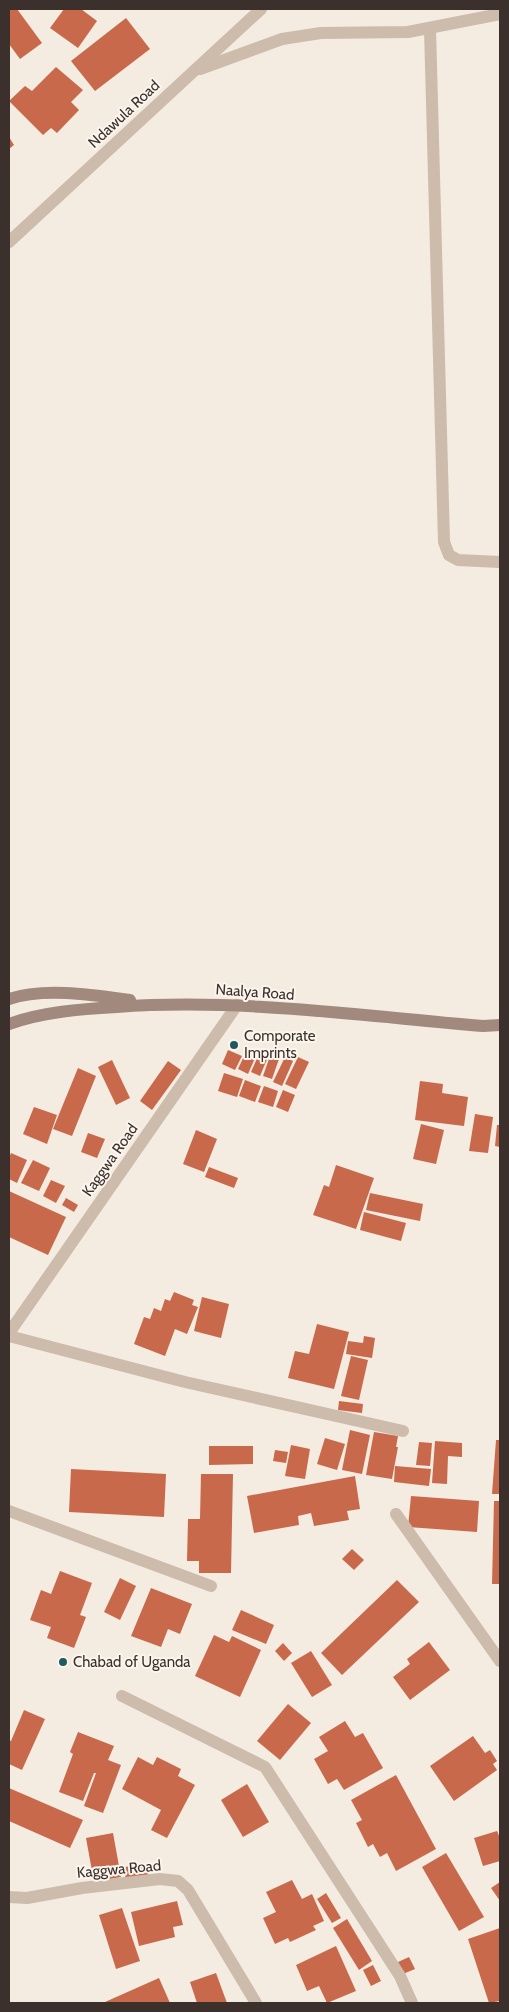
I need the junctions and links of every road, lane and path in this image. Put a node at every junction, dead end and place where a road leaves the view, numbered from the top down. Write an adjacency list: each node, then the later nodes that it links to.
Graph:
1 (261, 9): 4 (street, Ndawula Road)
2 (500, 14): 3 (street)
3 (430, 29): 4 (street); 6 (street)
4 (193, 71): 5 (street, Ndawula Road)
5 (9, 242)
6 (500, 562)
7 (9, 999): 8 (main road)
8 (160, 1004): 9 (main road, Naalya Road); 10 (main road, Naalya Road)
9 (237, 1006): 11 (main road, Naalya Road); 12 (street, Kaggwa Road)
10 (9, 1024)
11 (500, 1024)
12 (9, 1334): 13 (street)
13 (404, 1431)
14 (9, 1511): 16 (street)
15 (396, 1514): 17 (street)
16 (211, 1586)
17 (500, 1660)
18 (122, 1696): 21 (street)
19 (9, 1897): 20 (street, Kaggwa Road)
20 (256, 2003)
21 (412, 2003)

